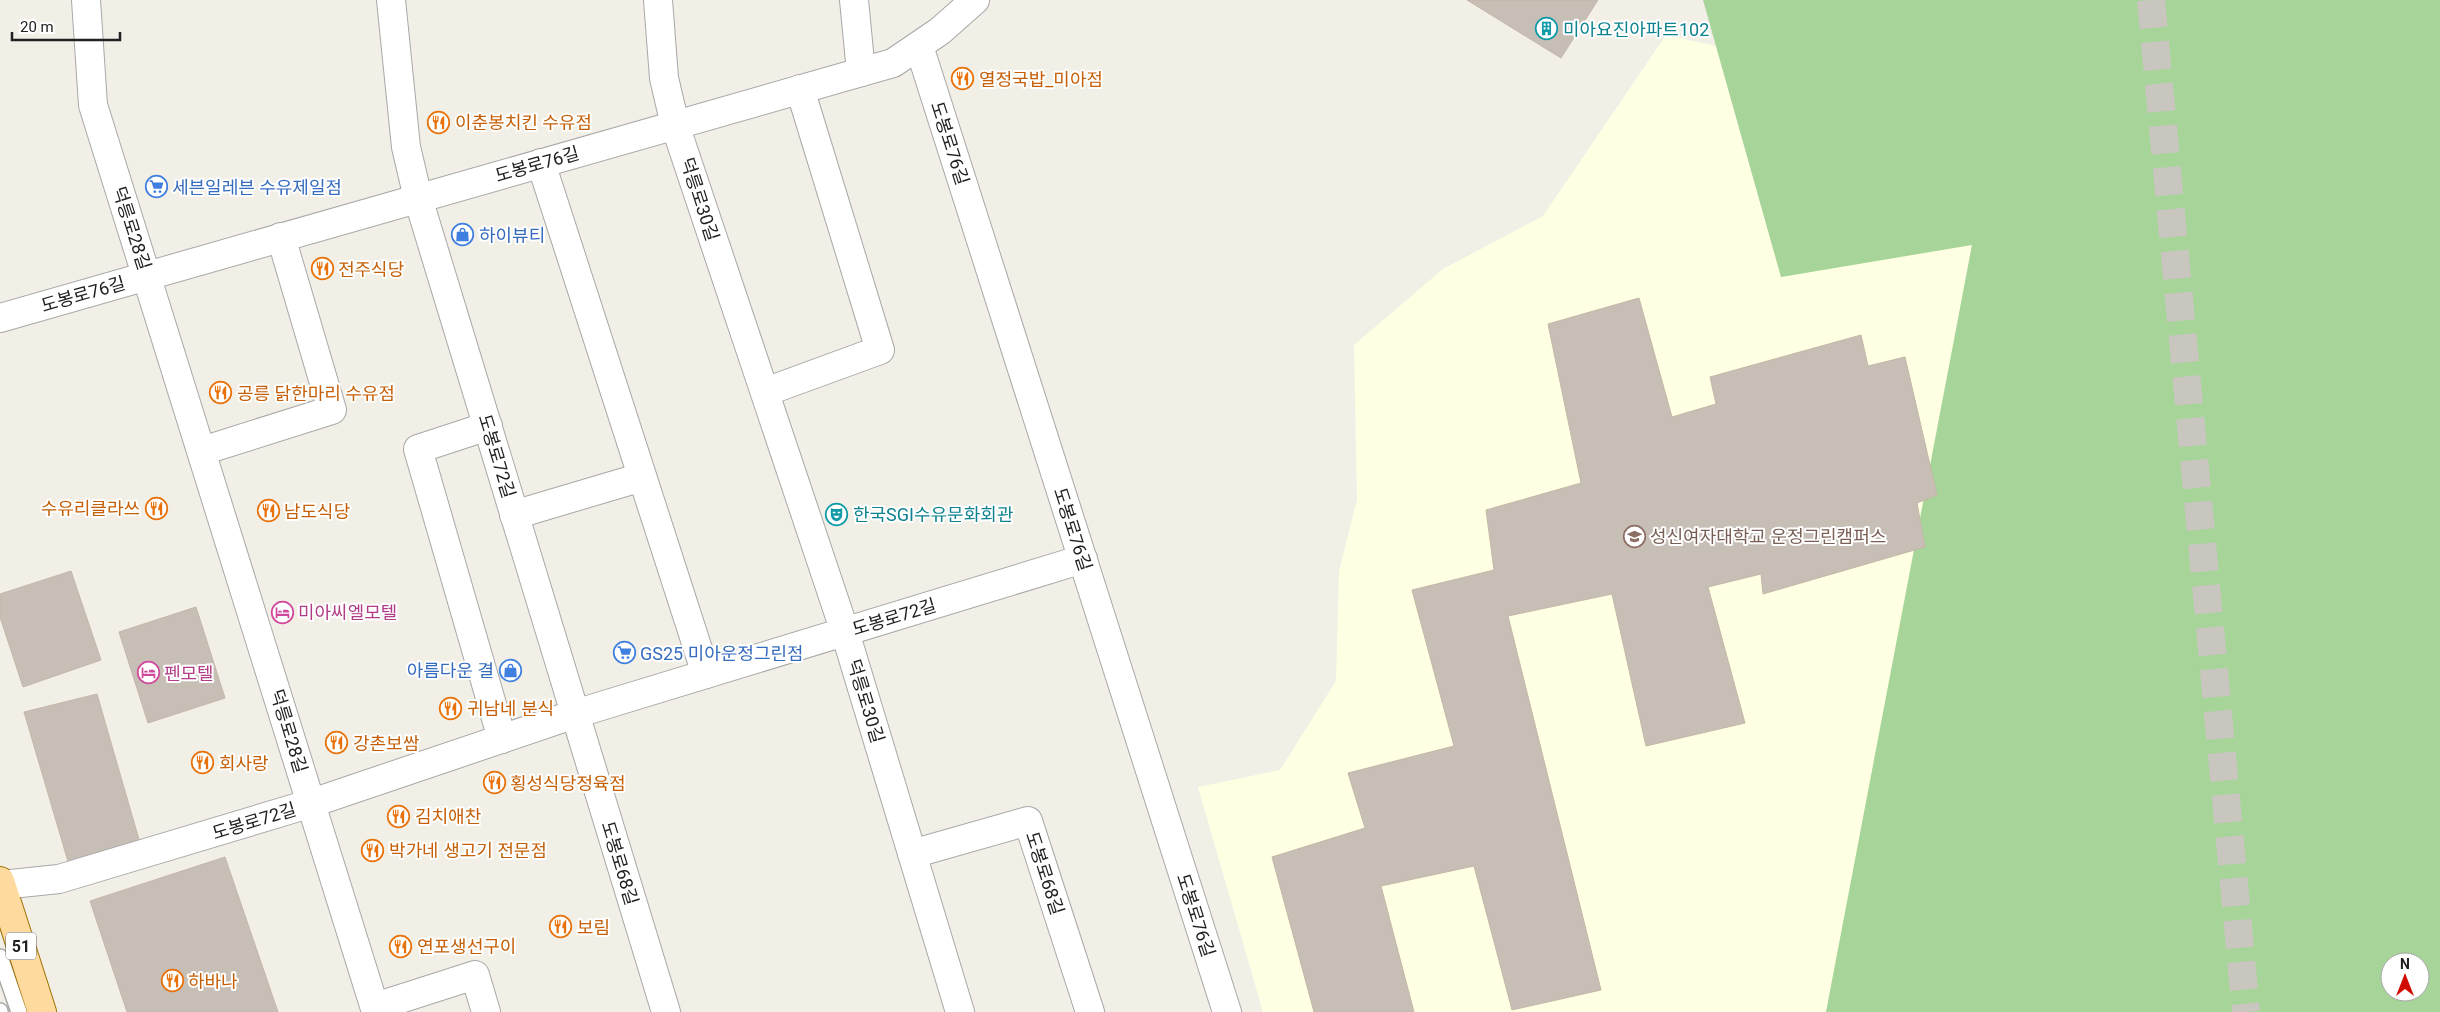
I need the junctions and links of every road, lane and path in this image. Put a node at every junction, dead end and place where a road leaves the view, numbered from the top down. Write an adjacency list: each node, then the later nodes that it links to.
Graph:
1 (86, 0): 13 (street, 덕릉로28길)
2 (391, 0): 11 (street)
3 (658, 0): 9 (street, 덕릉로30길)
4 (854, 0): 7 (street)
5 (975, 0): 6 (street, 도봉로76길)
6 (919, 46): 7 (street, 도봉로76길); 20 (street, 도봉로76길)
7 (861, 72): 8 (street, 도봉로76길)
8 (800, 89): 9 (street, 도봉로76길); 15 (street)
9 (675, 125): 10 (street, 도봉로76길); 15 (street, 덕릉로30길)
10 (541, 163): 11 (street, 도봉로76길); 18 (street)
11 (418, 198): 12 (street, 도봉로76길); 16 (street, 도봉로72길)
12 (281, 237): 13 (street, 도봉로76길); 17 (street)
13 (147, 275): 14 (street, 도봉로76길); 17 (street, 덕릉로28길)
14 (0, 318)
15 (765, 392): 21 (street, 덕릉로30길)
16 (488, 426): 19 (street, 도봉로72길); 24 (street)
17 (202, 451): 25 (street, 덕릉로28길)
18 (642, 477): 19 (street); 22 (street)
19 (514, 515): 23 (street, 도봉로72길)
20 (1083, 559): 21 (street, 도봉로72길); 36 (street, 도봉로76길)
21 (845, 632): 22 (street, 도봉로72길); 26 (street, 덕릉로30길)
22 (706, 674): 23 (street, 도봉로72길)
23 (575, 714): 24 (street, 도봉로72길); 33 (street, 도봉로68길)
24 (502, 739): 25 (street, 도봉로72길)
25 (312, 803): 27 (street, 도봉로72길); 29 (street, 덕릉로28길)
26 (912, 854): 34 (street, 덕릉로30길); 35 (street, 도봉로68길)
27 (1, 883): 31 (main road, 51)
28 (0, 957): 30 (lane)
29 (375, 1009): 32 (street)
30 (19, 1012)
31 (42, 1012)
32 (486, 1012)
33 (666, 1012)
34 (960, 1012)
35 (1090, 1012)
36 (1227, 1012)

